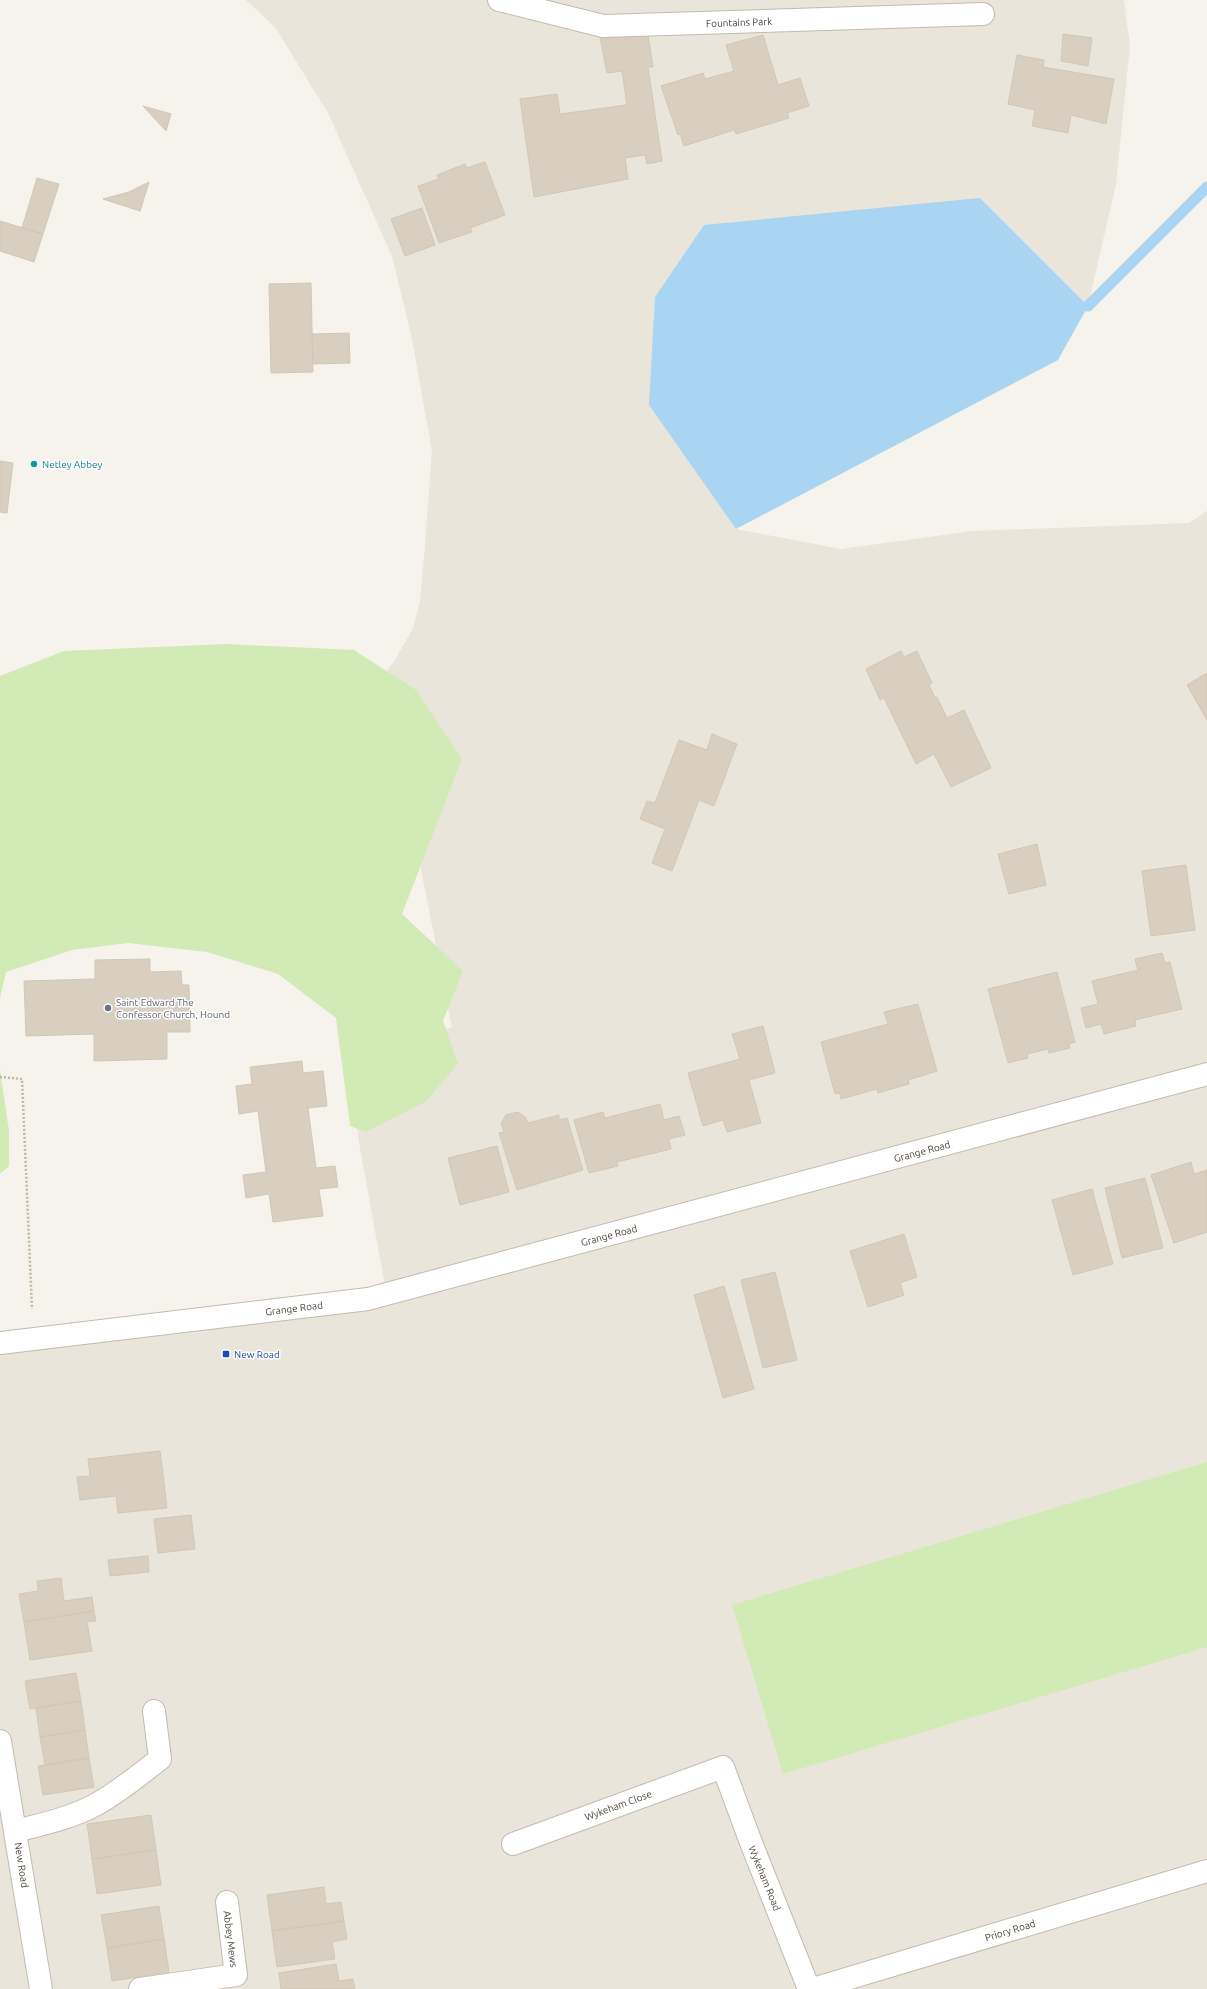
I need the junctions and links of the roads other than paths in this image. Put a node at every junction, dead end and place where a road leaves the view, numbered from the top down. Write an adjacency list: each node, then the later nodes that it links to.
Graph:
1 (499, 0): 2 (street, Fountains Park)
2 (983, 14)
3 (1207, 1074): 4 (street, Grange Road)
4 (0, 1343)
5 (154, 1711): 8 (street)
6 (0, 1741): 8 (street, New Road)
7 (723, 1767): 9 (street, Wykeham Close); 15 (street, Wykeham Road)
8 (16, 1831): 13 (street, New Road)
9 (513, 1844)
10 (1207, 1871): 16 (street, Priory Road)
11 (227, 1902): 12 (street, Abbey Mews)
12 (237, 1982): 14 (street, Abbey Mews)
13 (41, 1989)
14 (140, 1989)
15 (809, 1989)
16 (813, 1989)

